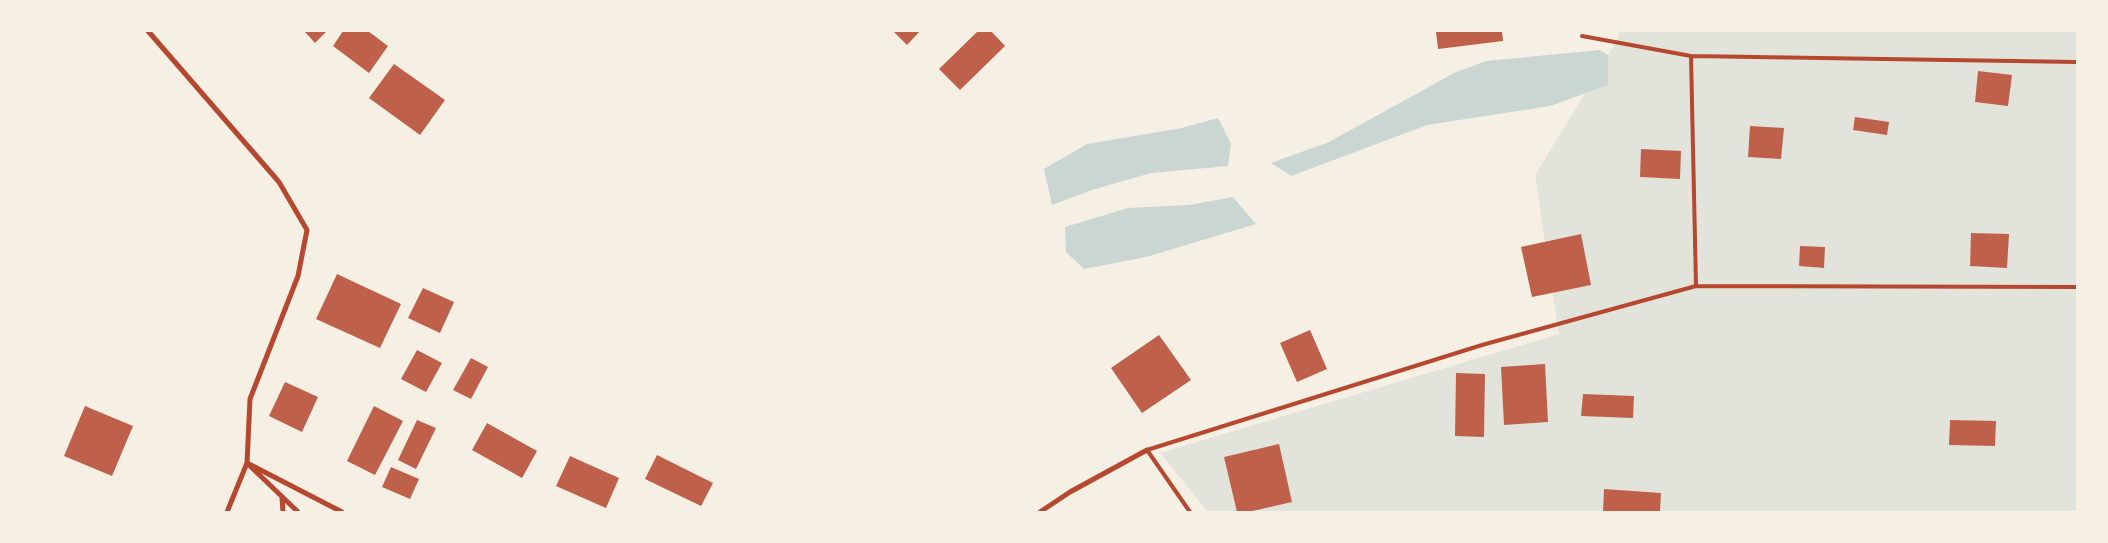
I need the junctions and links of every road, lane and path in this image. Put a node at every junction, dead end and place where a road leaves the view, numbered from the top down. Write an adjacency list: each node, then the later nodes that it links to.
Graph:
1 (148, 31): 8 (street)
2 (1582, 36): 3 (lane)
3 (1691, 56): 4 (lane); 5 (lane)
4 (2077, 62)
5 (1696, 286): 6 (lane); 7 (lane)
6 (2077, 287)
7 (1147, 450): 14 (street); 15 (lane)
8 (247, 463): 9 (street); 10 (street); 13 (street)
9 (282, 497): 11 (street); 12 (street)
10 (227, 512)
11 (283, 512)
12 (298, 512)
13 (342, 512)
14 (1040, 512)
15 (1190, 512)

